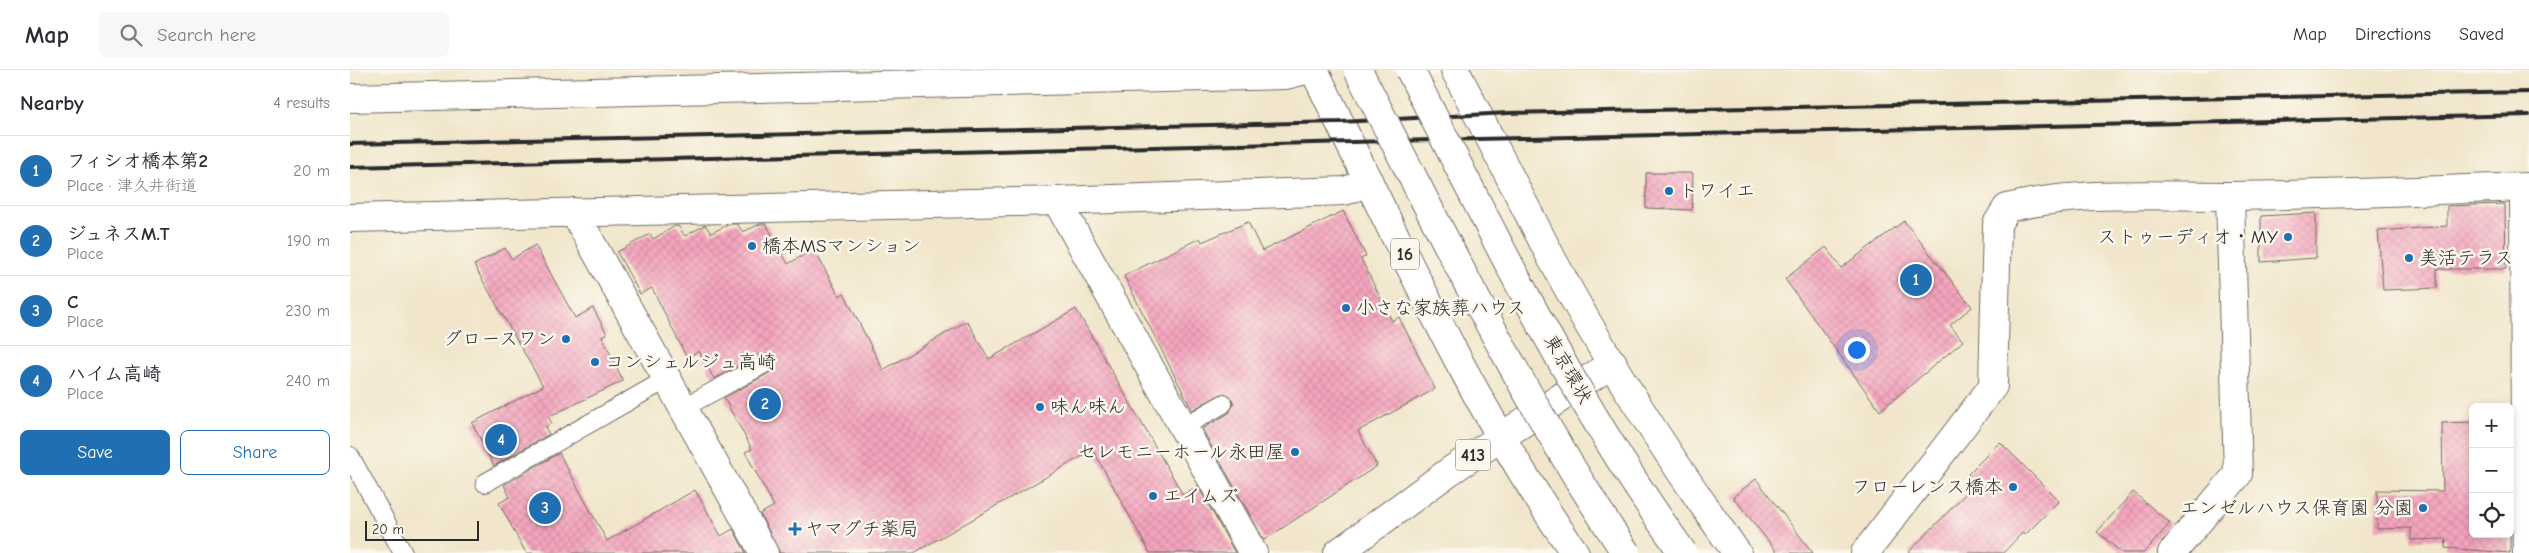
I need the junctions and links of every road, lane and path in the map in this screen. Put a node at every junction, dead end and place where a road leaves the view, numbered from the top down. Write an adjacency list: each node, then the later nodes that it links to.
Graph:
1 (1306, 70): 6 (main road)
2 (1314, 70): 7 (main road, 16)
3 (1358, 70): 28 (main road, 16, bridge)
4 (1410, 70): 29 (main road, 東京環状, bridge)
5 (1455, 70): 13 (main road)
6 (350, 98)
7 (1369, 182): 10 (main road); 19 (main road, 16)
8 (2527, 187): 9 (main road); 21 (main road)
9 (2230, 196): 31 (main road); 32 (main road)
10 (1057, 201): 11 (main road); 18 (main road)
11 (574, 212): 12 (main road); 15 (main road)
12 (350, 218)
13 (1613, 363): 19 (main road, 413); 30 (main road)
14 (764, 364): 17 (lane)
15 (667, 379): 17 (main road); 22 (lane)
16 (1223, 404): 18 (lane)
17 (683, 408): 24 (main road)
18 (1183, 426): 25 (main road)
19 (1502, 435): 26 (main road, 413); 27 (main road, 16)
20 (350, 456): 23 (lane)
21 (2527, 460): 33 (main road)
22 (486, 483)
23 (403, 553)
24 (764, 553)
25 (1253, 553)
26 (1338, 553)
27 (1575, 553)
28 (1626, 553)
29 (1683, 553)
30 (1737, 553)
31 (1865, 553)
32 (2172, 553)
33 (2527, 553)

